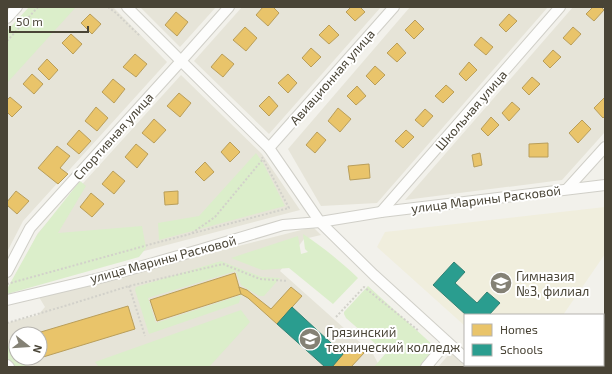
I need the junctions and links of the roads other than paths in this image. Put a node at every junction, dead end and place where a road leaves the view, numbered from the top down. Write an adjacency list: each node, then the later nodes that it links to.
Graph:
1 (17, 7): 6 (street)
2 (127, 7): 7 (street)
3 (229, 7): 7 (street, Спортивная улица)
4 (394, 7): 9 (street, Авиационная улица)
5 (560, 7): 12 (street, Школьная улица)
6 (7, 18)
7 (181, 62): 9 (street); 14 (street, Спортивная улица)
8 (605, 147): 11 (street)
9 (270, 148): 13 (street)
10 (605, 185): 11 (street, улица Марины Расковой)
11 (567, 189): 12 (street, улица Марины Расковой)
12 (381, 212): 13 (street, улица Марины Расковой)
13 (320, 222): 15 (street, улица Марины Расковой); 16 (street)
14 (7, 272)
15 (7, 300)
16 (447, 342): 17 (street); 18 (street)
17 (464, 357)
18 (426, 367)

